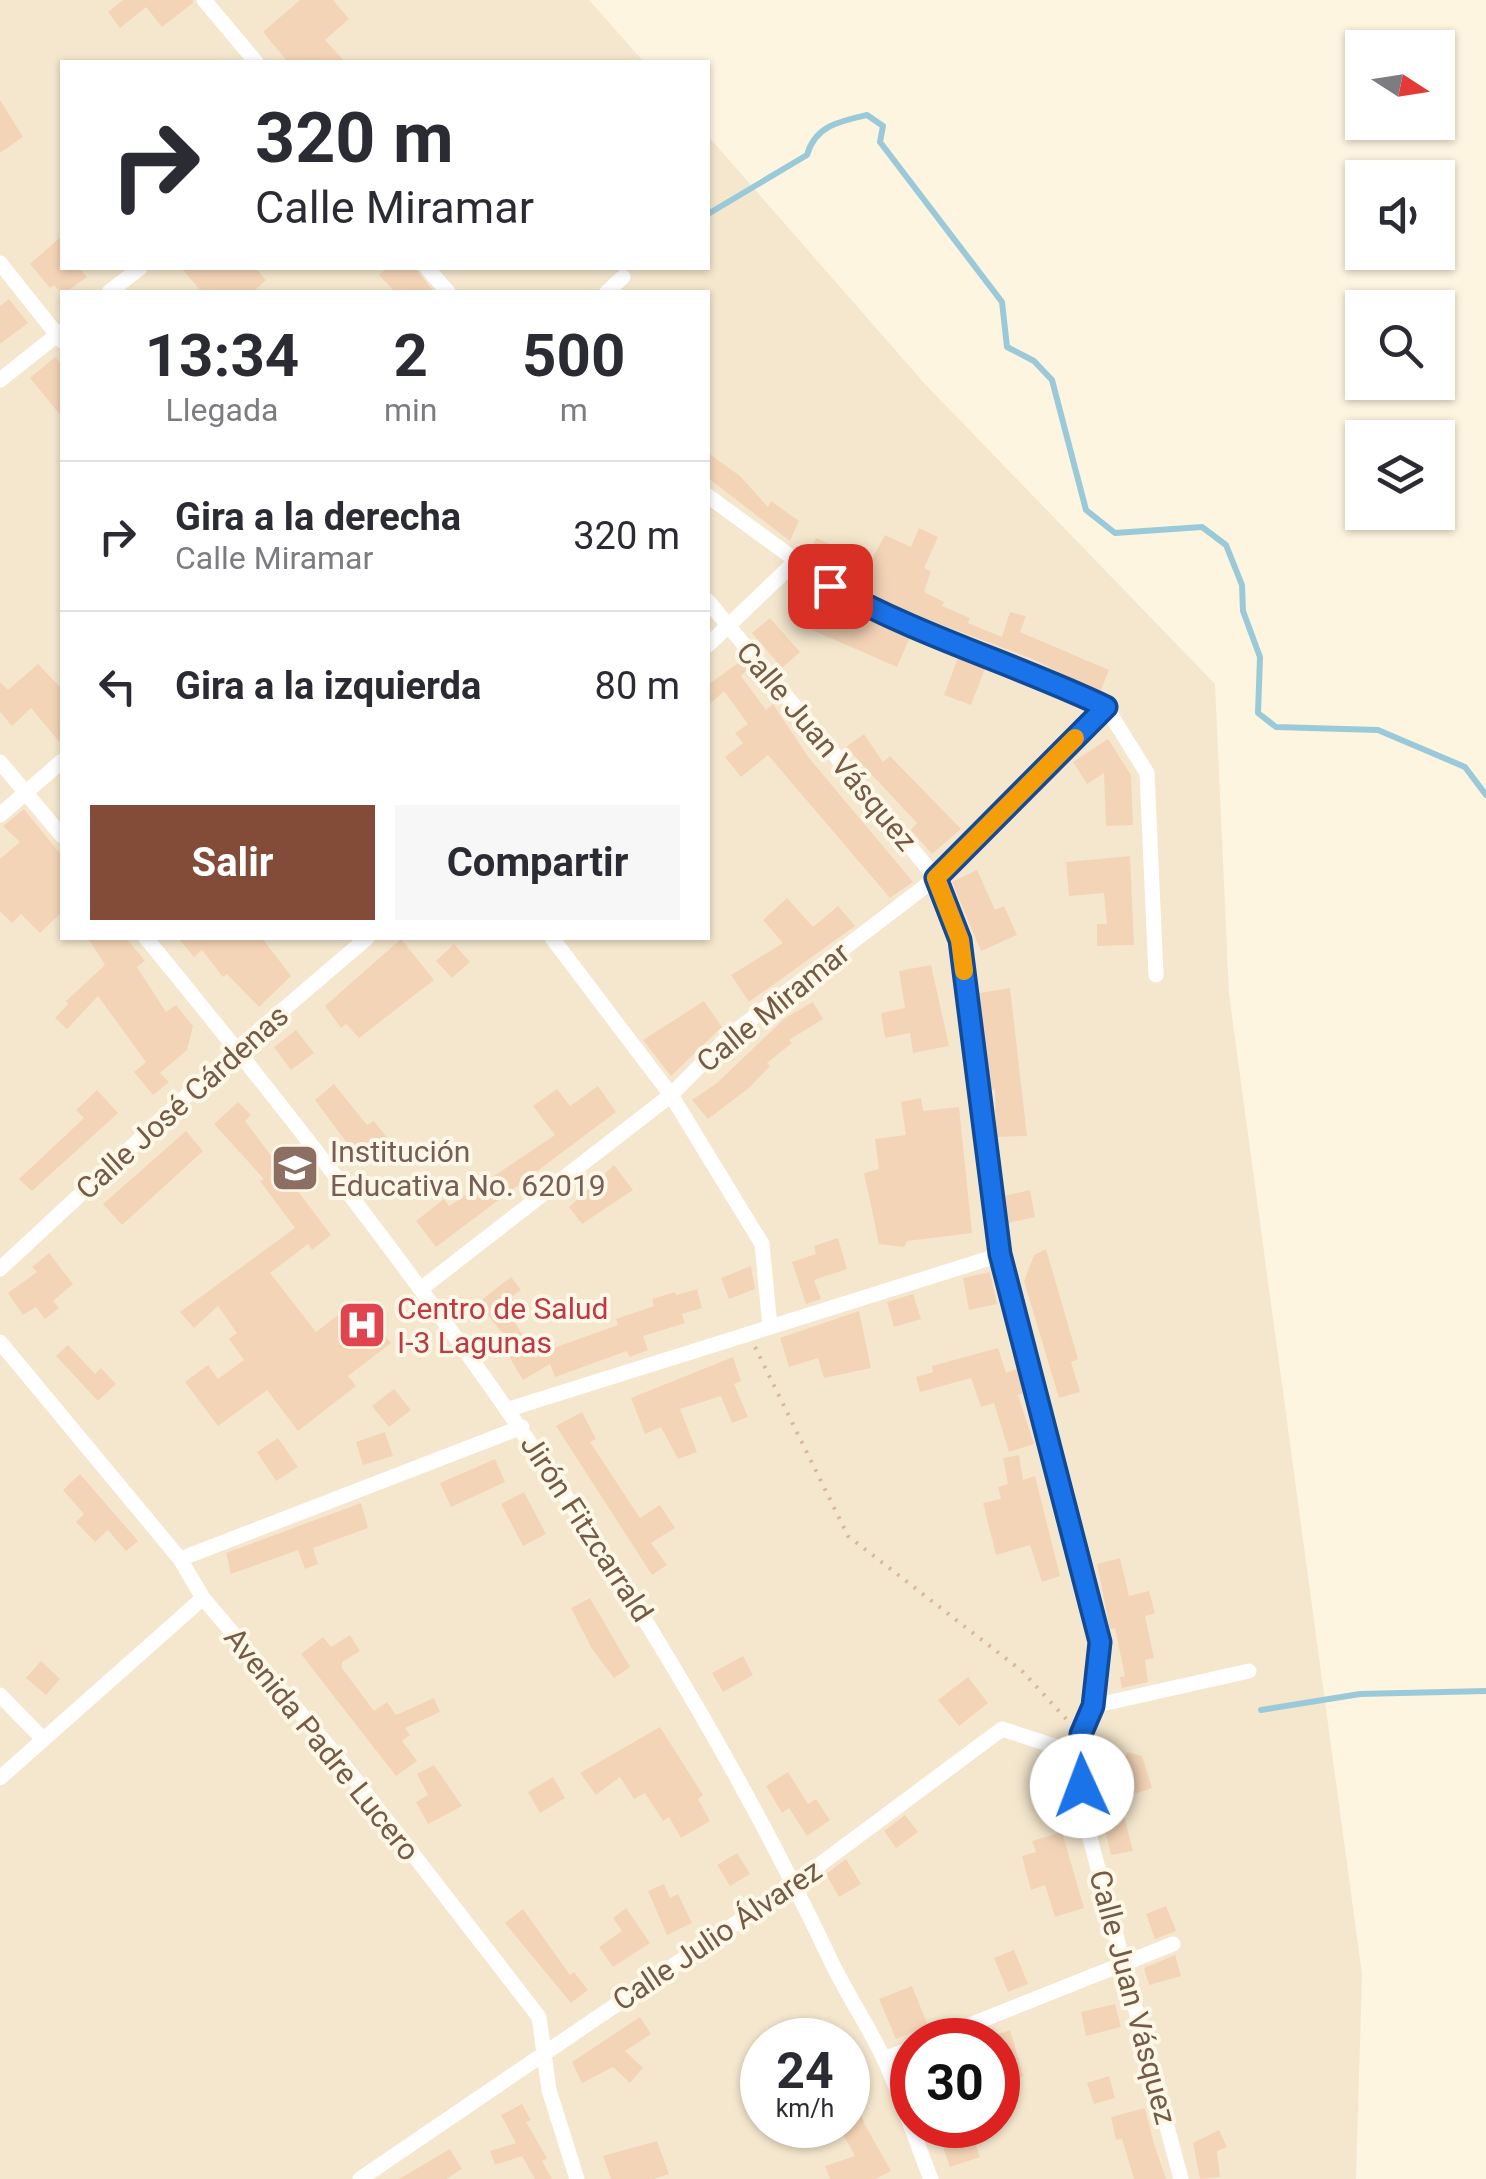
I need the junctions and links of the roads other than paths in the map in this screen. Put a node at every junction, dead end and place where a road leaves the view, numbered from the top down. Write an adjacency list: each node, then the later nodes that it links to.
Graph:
1 (204, 0): 2 (street)
2 (254, 60)
3 (0, 263): 10 (street)
4 (137, 270): 7 (street)
5 (429, 270): 8 (street)
6 (623, 277): 9 (street)
7 (112, 290)
8 (446, 290)
9 (609, 290)
10 (60, 335)
11 (60, 337): 12 (street)
12 (0, 380)
13 (710, 497): 14 (street)
14 (797, 560): 16 (street); 18 (street)
15 (710, 603): 16 (street, Calle Juan Vásquez)
16 (729, 627): 17 (street); 24 (street, Calle Juan Vásquez)
17 (710, 643)
18 (1106, 707): 24 (street, Calle Miramar); 28 (street)
19 (0, 762): 21 (street)
20 (60, 763): 21 (street)
21 (24, 790): 22 (street); 23 (street)
22 (0, 815)
23 (60, 834)
24 (936, 878): 30 (street, Calle Miramar); 31 (street, Calle Juan Vásquez)
25 (148, 940): 29 (street, Jirón Fitzcarrald)
26 (364, 940): 29 (street, Calle José Cárdenas)
27 (554, 940): 30 (street)
28 (1156, 975)
29 (237, 1049): 32 (street, Calle José Cárdenas); 33 (street, Jirón Fitzcarrald)
30 (670, 1095): 33 (street, Calle Miramar); 34 (street)
31 (1000, 1254): 34 (street); 42 (street, Calle Juan Vásquez)
32 (0, 1269)
33 (422, 1288): 36 (street, Jirón Fitzcarrald)
34 (770, 1326): 36 (street)
35 (0, 1342): 38 (street, Avenida Padre Lucero)
36 (509, 1409): 37 (street, Jirón Fitzcarrald)
37 (522, 1426): 38 (street); 46 (street, Jirón Fitzcarrald)
38 (180, 1559): 39 (street, Avenida Padre Lucero)
39 (203, 1598): 43 (street); 50 (street, Avenida Padre Lucero)
40 (1248, 1670): 42 (street)
41 (0, 1695): 43 (street)
42 (1093, 1706): 44 (street, Calle Juan Vásquez)
43 (43, 1739): 45 (street)
44 (1078, 1754): 46 (street, Calle Julio Álvarez); 48 (street, Calle Juan Vásquez)
45 (0, 1778)
46 (795, 1883): 50 (street, Calle Julio Álvarez); 52 (street, Jirón Fitzcarrald)
47 (1173, 1944): 48 (street)
48 (1122, 1963): 49 (street); 56 (street, Calle Juan Vásquez)
49 (986, 2018)
50 (543, 2054): 53 (street, Calle Julio Álvarez); 54 (street, Avenida Padre Lucero)
51 (890, 2057): 52 (street)
52 (884, 2059): 55 (street, Jirón Fitzcarrald)
53 (360, 2179)
54 (578, 2179)
55 (931, 2179)
56 (1180, 2179)

